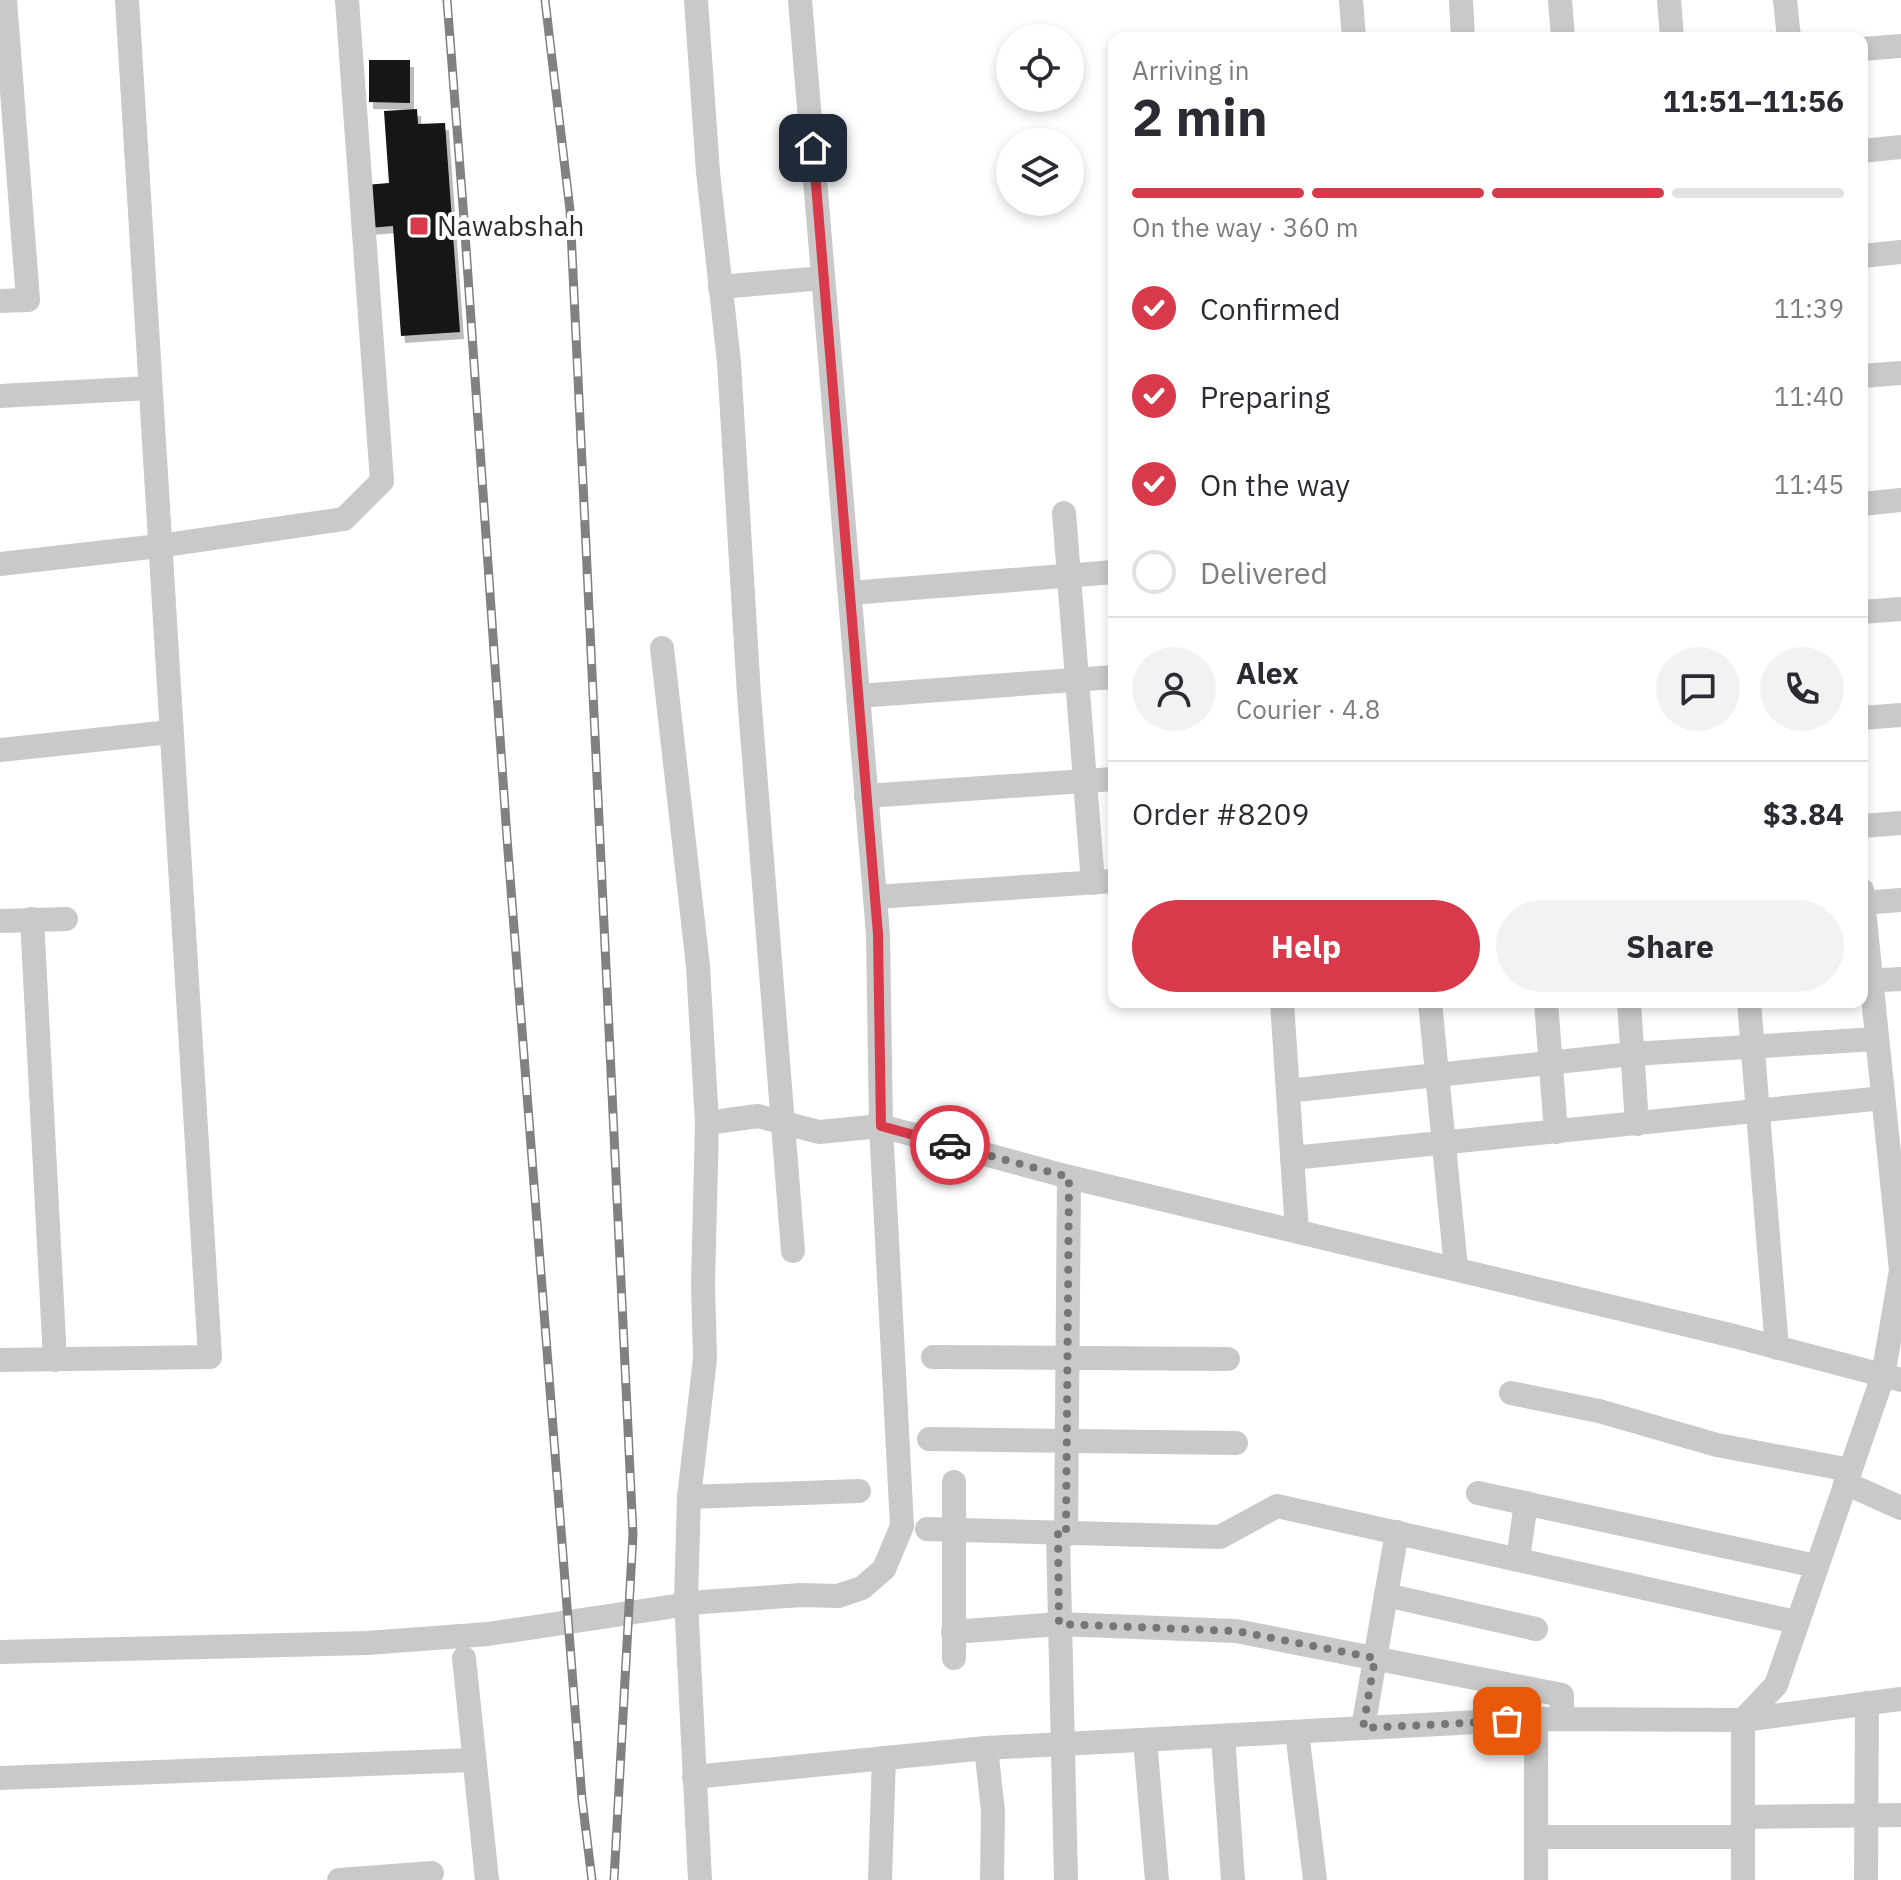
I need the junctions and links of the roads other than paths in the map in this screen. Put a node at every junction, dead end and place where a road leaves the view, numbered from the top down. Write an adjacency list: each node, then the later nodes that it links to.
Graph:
1 (5, 0): 24 (street)
2 (127, 0): 27 (street)
3 (347, 0): 32 (street)
4 (696, 0): 23 (street)
5 (800, 0): 22 (street)
6 (1351, 0): 11 (street)
7 (1461, 0): 12 (street)
8 (1560, 0): 13 (street)
9 (1669, 0): 14 (street)
10 (1785, 0): 15 (street)
11 (1354, 32)
12 (1463, 32)
13 (1563, 32)
14 (1672, 32)
15 (1788, 32)
16 (1901, 46): 17 (street)
17 (1868, 49)
18 (1901, 147): 19 (street)
19 (1868, 150)
20 (1901, 252): 21 (street)
21 (1868, 255)
22 (823, 278): 23 (street); 36 (street)
23 (720, 287): 77 (street)
24 (0, 301)
25 (1901, 373): 26 (street)
26 (1868, 376)
27 (150, 388): 28 (street); 32 (street)
28 (0, 396)
29 (1901, 500): 30 (street)
30 (1868, 503)
31 (1064, 513): 35 (street)
32 (159, 546): 33 (street); 45 (street)
33 (0, 564)
34 (1108, 573): 35 (street)
35 (1069, 576): 36 (street); 41 (street)
36 (850, 593): 42 (street)
37 (1901, 609): 38 (street)
38 (1868, 612)
39 (662, 648): 76 (street)
40 (1108, 678): 41 (street)
41 (1078, 680): 42 (street); 48 (street)
42 (858, 696): 49 (street)
43 (1901, 715): 44 (street)
44 (1868, 718)
45 (170, 732): 46 (street); 93 (street)
46 (0, 750)
47 (1108, 780): 48 (street)
48 (1085, 782): 49 (street); 52 (street)
49 (866, 796): 53 (street)
50 (1901, 823): 51 (street)
51 (1868, 826)
52 (1104, 882): 53 (street)
53 (875, 897): 79 (street)
54 (1868, 898): 55 (street)
55 (1901, 900)
56 (32, 919): 57 (street); 58 (street); 93 (street)
57 (66, 919)
58 (0, 921)
59 (1901, 979): 60 (street)
60 (1868, 980)
61 (1868, 986): 67 (street)
62 (1282, 1008): 73 (street)
63 (1431, 1008): 72 (street)
64 (1546, 1008): 70 (street)
65 (1629, 1008): 69 (street)
66 (1750, 1008): 68 (street)
67 (1877, 1039): 68 (street); 71 (street)
68 (1753, 1046): 69 (street); 75 (street)
69 (1632, 1054): 70 (street); 78 (street)
70 (1551, 1062): 72 (street); 80 (street)
71 (1890, 1062): 74 (street)
72 (1439, 1073): 73 (street); 81 (street)
73 (1288, 1091): 82 (street)
74 (1883, 1098): 75 (street); 84 (street)
75 (1759, 1111): 78 (street); 88 (street)
76 (707, 1123): 77 (street); 103 (street)
77 (785, 1123): 79 (street); 86 (street)
78 (1637, 1124): 80 (street)
79 (881, 1126): 83 (street); 117 (street)
80 (1556, 1132): 81 (street)
81 (1443, 1142): 82 (street); 87 (street)
82 (1292, 1158): 85 (street)
83 (1069, 1177): 85 (street); 90 (street)
84 (1898, 1208): 94 (street)
85 (1297, 1231): 87 (street)
86 (793, 1251)
87 (1456, 1268): 88 (street)
88 (1777, 1348): 94 (street)
89 (933, 1357): 90 (street)
90 (1067, 1358): 91 (street); 97 (street)
91 (1228, 1359)
92 (0, 1360): 93 (street)
93 (55, 1360)
94 (1892, 1378): 99 (street)
95 (1511, 1393): 99 (street)
96 (929, 1439): 97 (street)
97 (1067, 1442): 98 (street); 109 (street)
98 (1236, 1443)
99 (1848, 1477): 105 (street); 111 (street)
100 (954, 1482): 107 (street)
101 (859, 1491): 103 (street)
102 (1478, 1493): 104 (street)
103 (689, 1497): 134 (street)
104 (1526, 1503): 110 (street); 111 (street)
105 (1901, 1508)
106 (927, 1529): 107 (street)
107 (954, 1531): 109 (street); 116 (street)
108 (1397, 1532): 109 (street); 110 (street); 112 (street)
109 (1062, 1534): 114 (street)
110 (1518, 1559): 113 (street)
111 (1816, 1566): 113 (street)
112 (1386, 1595): 115 (street); 120 (street)
113 (1796, 1622): 125 (street)
114 (1059, 1624): 116 (street); 120 (street); 130 (street)
115 (1536, 1629)
116 (953, 1632): 119 (street)
117 (0, 1652)
118 (464, 1658): 133 (street)
119 (954, 1658)
120 (1375, 1658): 124 (street); 126 (street)
121 (1901, 1699): 122 (street)
122 (1867, 1703): 125 (street); 137 (street)
123 (1536, 1719): 124 (street); 126 (street); 139 (street)
124 (1562, 1719): 125 (street)
125 (1743, 1720): 138 (street)
126 (1363, 1728): 127 (street)
127 (1297, 1732): 128 (street); 150 (street)
128 (1223, 1736): 129 (street); 149 (street)
129 (1145, 1740): 130 (street); 148 (street)
130 (1062, 1744): 131 (street); 147 (street)
131 (986, 1748): 132 (street); 146 (street)
132 (884, 1758): 134 (street); 145 (street)
133 (474, 1760): 135 (street); 143 (street)
134 (694, 1777): 144 (street)
135 (0, 1778)
136 (1901, 1815): 137 (street)
137 (1867, 1816): 138 (street); 153 (street)
138 (1743, 1827): 139 (street); 152 (street)
139 (1536, 1837): 151 (street)
140 (432, 1873): 141 (street)
141 (365, 1879): 142 (street)
142 (339, 1880)
143 (487, 1880)
144 (700, 1880)
145 (880, 1880)
146 (992, 1880)
147 (1066, 1880)
148 (1157, 1880)
149 (1233, 1880)
150 (1315, 1880)
151 (1536, 1880)
152 (1743, 1880)
153 (1866, 1880)

